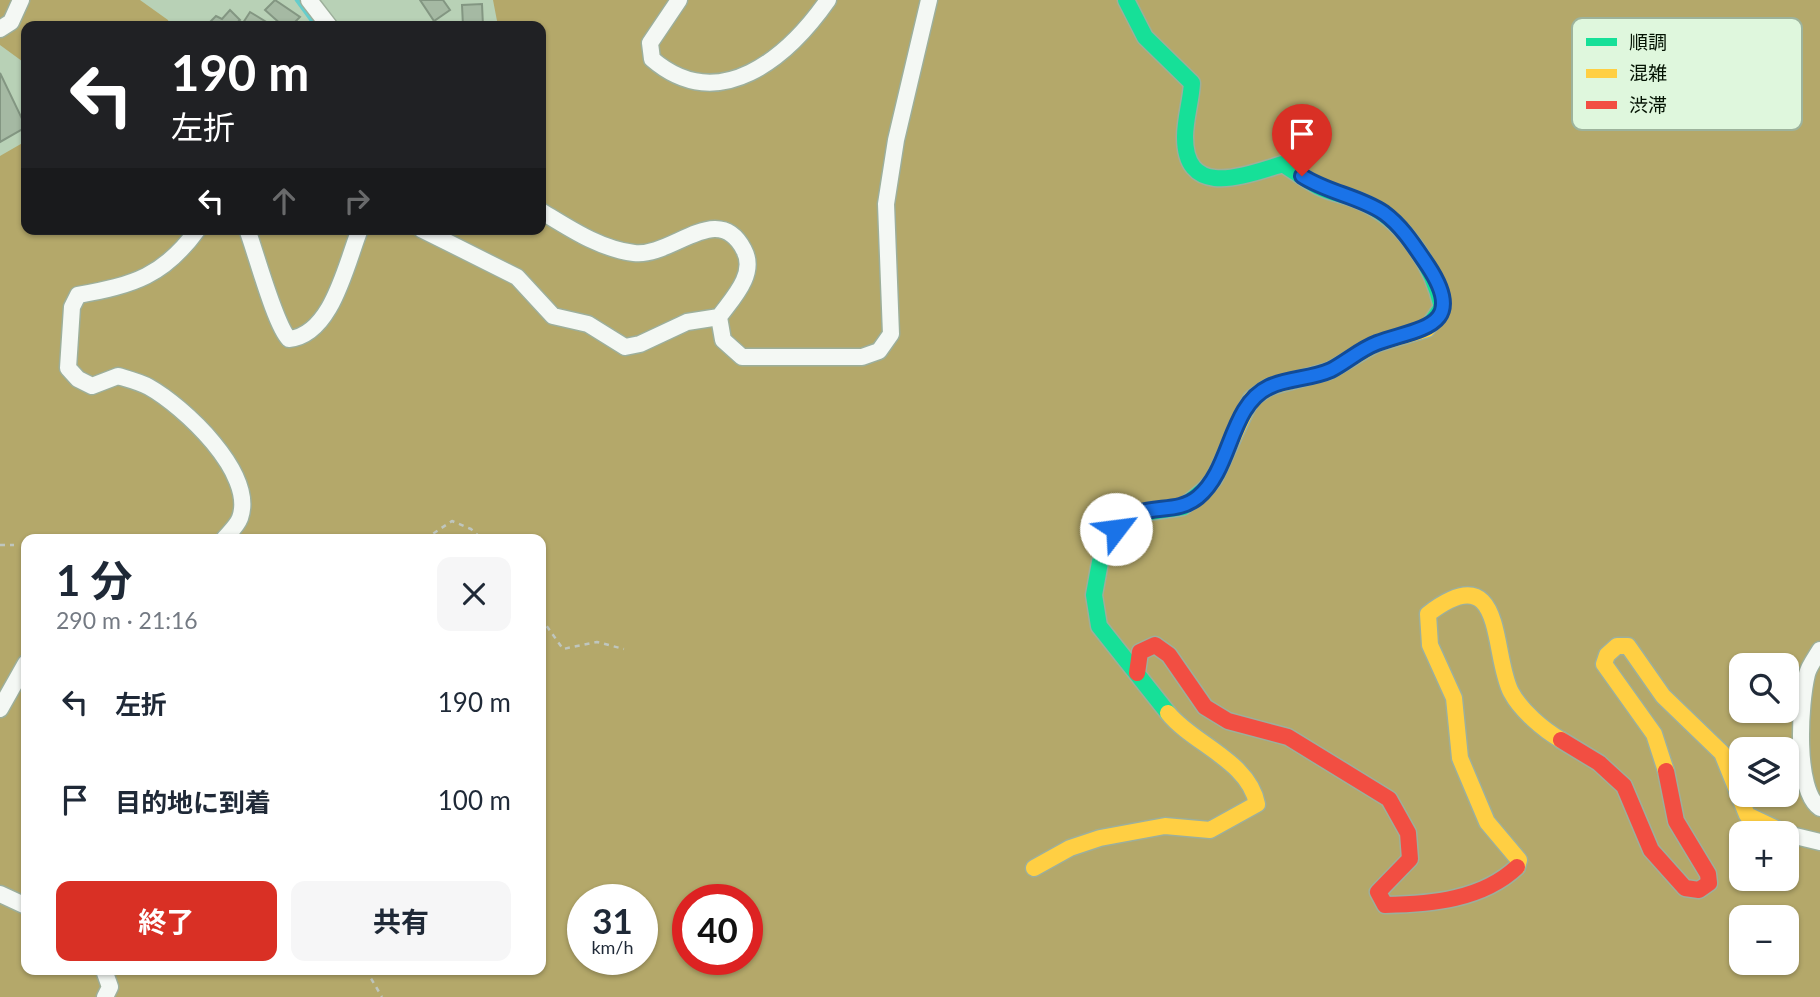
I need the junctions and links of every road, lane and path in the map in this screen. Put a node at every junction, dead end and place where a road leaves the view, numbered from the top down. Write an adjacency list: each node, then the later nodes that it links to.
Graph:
1 (21, 0): 8 (street)
2 (309, 0): 7 (street)
3 (679, 0): 4 (street)
4 (828, 0)
5 (929, 0): 14 (street)
6 (1126, 0): 24 (street)
7 (325, 21)
8 (0, 29)
9 (546, 214): 14 (street)
10 (194, 235): 15 (street)
11 (249, 235): 12 (street)
12 (358, 235)
13 (433, 235): 14 (street)
14 (719, 317)
15 (228, 534)
16 (432, 534): 17 (path)
17 (476, 534)
18 (0, 545): 19 (path)
19 (14, 545)
20 (546, 625): 21 (path)
21 (624, 649)
22 (1820, 650): 26 (street)
23 (21, 672): 25 (street)
24 (1137, 673): 27 (street); 30 (street)
25 (0, 709)
26 (1820, 808)
27 (1760, 821)
28 (1799, 836): 29 (street)
29 (1820, 842)
30 (1034, 868)
31 (0, 894): 32 (street)
32 (21, 904)
33 (106, 975): 35 (street)
34 (369, 975): 36 (path)
35 (105, 997)
36 (382, 997)

